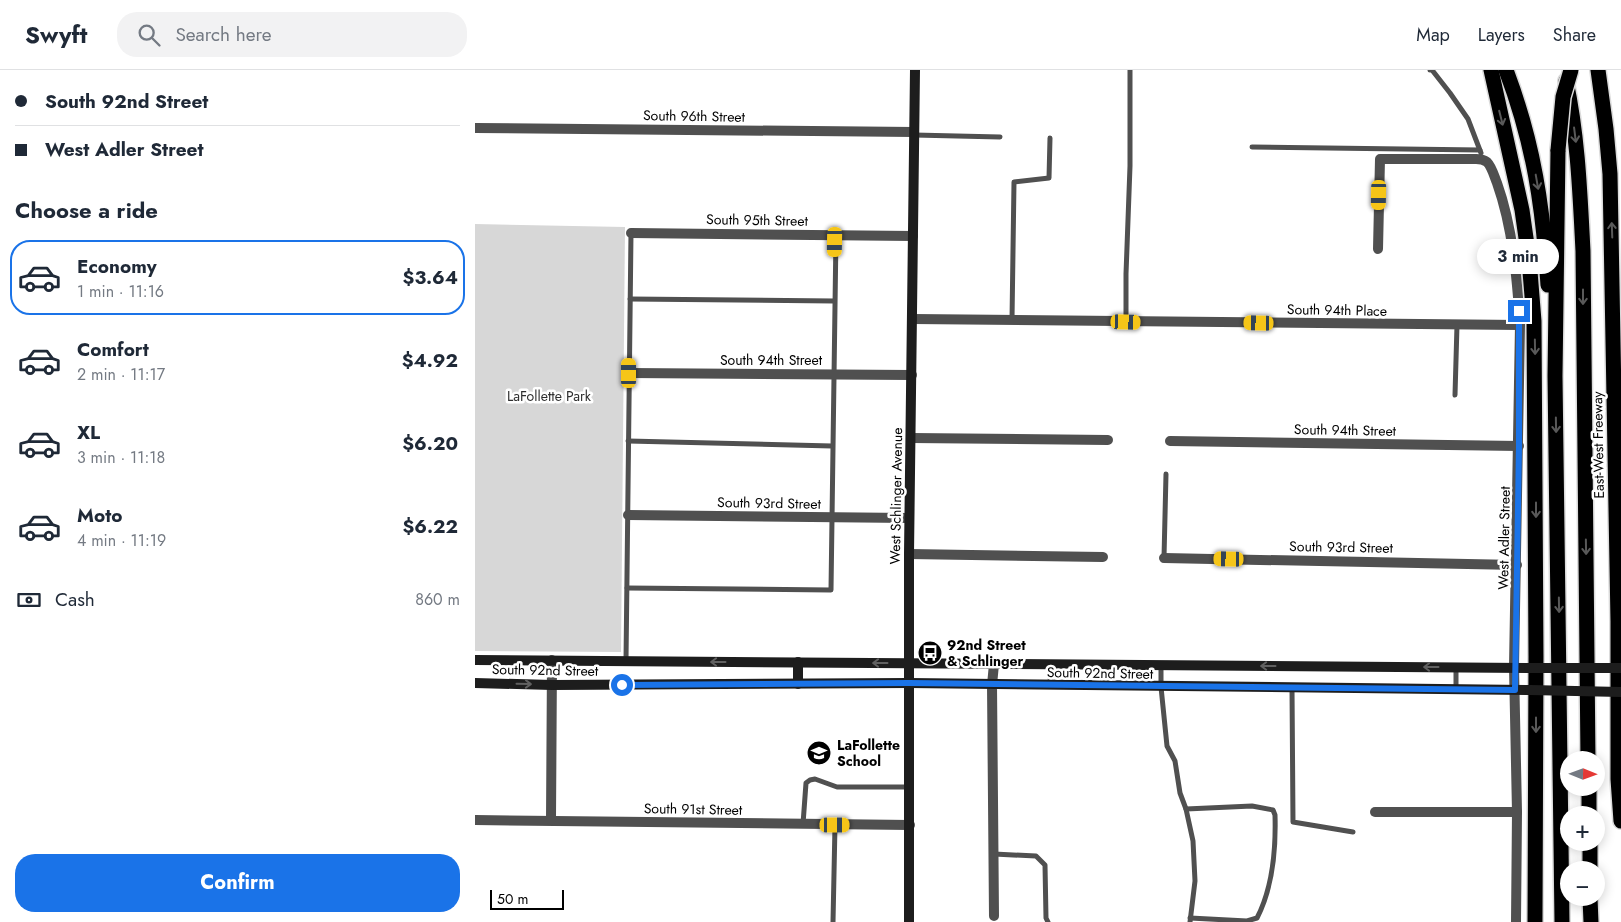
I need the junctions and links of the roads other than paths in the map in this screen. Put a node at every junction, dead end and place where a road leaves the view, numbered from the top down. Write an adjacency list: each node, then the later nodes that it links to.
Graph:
1 (915, 70): 10 (street, West Schlinger Avenue)
2 (1130, 70): 24 (lane)
3 (1431, 70): 14 (lane)
4 (1491, 70): 89 (highway, one-way to 89)
5 (1506, 70): 30 (highway, one-way to 30)
6 (1564, 70): 69 (highway, East-West Freeway, one-way to 69)
7 (1571, 70): 30 (highway, bridge)
8 (1598, 70): 76 (highway, East-West Freeway, one-way to 8)
9 (475, 128): 10 (street, South 96th Street)
10 (914, 134): 11 (lane); 18 (street, West Schlinger Avenue)
11 (1000, 137)
12 (1050, 138): 23 (lane)
13 (1252, 147): 14 (lane)
14 (1480, 150): 15 (lane)
15 (1484, 160): 19 (street); 26 (street, West Adler Street)
16 (631, 233): 17 (street, South 95th Street); 20 (lane)
17 (836, 235): 18 (street, South 95th Street); 21 (lane)
18 (913, 236): 22 (street, West Schlinger Avenue)
19 (1378, 249)
20 (630, 299): 21 (lane); 27 (lane)
21 (835, 301): 28 (lane)
22 (913, 319): 23 (street, South 94th Place); 29 (street, West Schlinger Avenue)
23 (1012, 320): 24 (street, South 94th Place)
24 (1126, 322): 25 (street, South 94th Place)
25 (1457, 325): 26 (street, South 94th Place); 31 (lane)
26 (1520, 326): 37 (street, West Adler Street)
27 (629, 373): 28 (street, South 94th Street); 34 (lane)
28 (833, 374): 29 (street, South 94th Street); 36 (lane)
29 (912, 375): 32 (street, West Schlinger Avenue)
30 (1555, 376): 90 (highway, one-way to 90)
31 (1455, 395)
32 (911, 438): 33 (street); 41 (street, West Schlinger Avenue)
33 (1108, 440)
34 (628, 441): 36 (lane); 39 (lane)
35 (1170, 441): 37 (street, South 94th Street)
36 (832, 446): 40 (lane)
37 (1519, 446): 45 (street, West Adler Street)
38 (1166, 474): 44 (lane)
39 (628, 515): 40 (street, South 93rd Street); 46 (lane)
40 (832, 517): 41 (street, South 93rd Street); 46 (lane)
41 (909, 518): 42 (street, West Schlinger Avenue)
42 (909, 554): 43 (street); 51 (street, West Schlinger Avenue)
43 (1103, 557)
44 (1164, 558): 45 (street, South 93rd Street)
45 (1517, 565): 56 (street, West Adler Street)
46 (627, 588): 49 (lane)
47 (475, 660): 48 (street, South 92nd Street)
48 (552, 660): 49 (street, South 92nd Street); 61 (street)
49 (627, 661): 50 (street, South 92nd Street, one-way to 49)
50 (798, 662): 51 (street, South 92nd Street, one-way to 50); 60 (street)
51 (909, 663): 52 (street, South 92nd Street); 59 (street, West Schlinger Avenue)
52 (994, 664): 53 (street, South 92nd Street); 62 (street)
53 (1051, 665): 54 (street, South 92nd Street); 63 (lane)
54 (1161, 665): 55 (street, South 92nd Street, one-way to 54); 64 (lane)
55 (1456, 667): 56 (street, South 92nd Street); 66 (lane)
56 (1514, 667): 57 (street, South 92nd Street, bridge); 67 (street, West Adler Street)
57 (1621, 668)
58 (475, 683): 61 (street, South 92nd Street, one-way to 61)
59 (909, 683): 60 (street, South 92nd Street); 62 (street, South 92nd Street); 70 (street, West Schlinger Avenue)
60 (797, 684): 61 (street, South 92nd Street)
61 (552, 685): 75 (street)
62 (993, 685): 63 (street, South 92nd Street); 81 (street)
63 (1050, 686): 64 (street, South 92nd Street)
64 (1161, 687): 65 (street, South 92nd Street); 71 (lane)
65 (1292, 688): 66 (street, South 92nd Street); 80 (lane)
66 (1456, 689): 67 (street, South 92nd Street)
67 (1515, 690): 68 (street, South 92nd Street, bridge); 73 (street, West Adler Street)
68 (1621, 692)
69 (1588, 751)
70 (909, 787): 77 (lane); 79 (street, West Schlinger Avenue)
71 (1186, 809): 84 (lane); 84 (lane)
72 (1375, 812): 73 (street)
73 (1517, 812): 88 (street, West Adler Street)
74 (475, 820): 75 (street, South 91st Street)
75 (551, 820): 77 (street, South 91st Street)
76 (1621, 821)
77 (803, 824): 78 (street, South 91st Street)
78 (835, 825): 79 (street, South 91st Street); 85 (lane)
79 (910, 825): 86 (street, West Schlinger Avenue)
80 (1353, 832)
81 (993, 854): 83 (street); 87 (lane)
82 (1590, 906): 91 (highway)
83 (993, 919)
84 (1190, 920)
85 (833, 922)
86 (909, 922)
87 (1048, 922)
88 (1516, 922)
89 (1535, 922)
90 (1562, 922)
91 (1591, 922)

